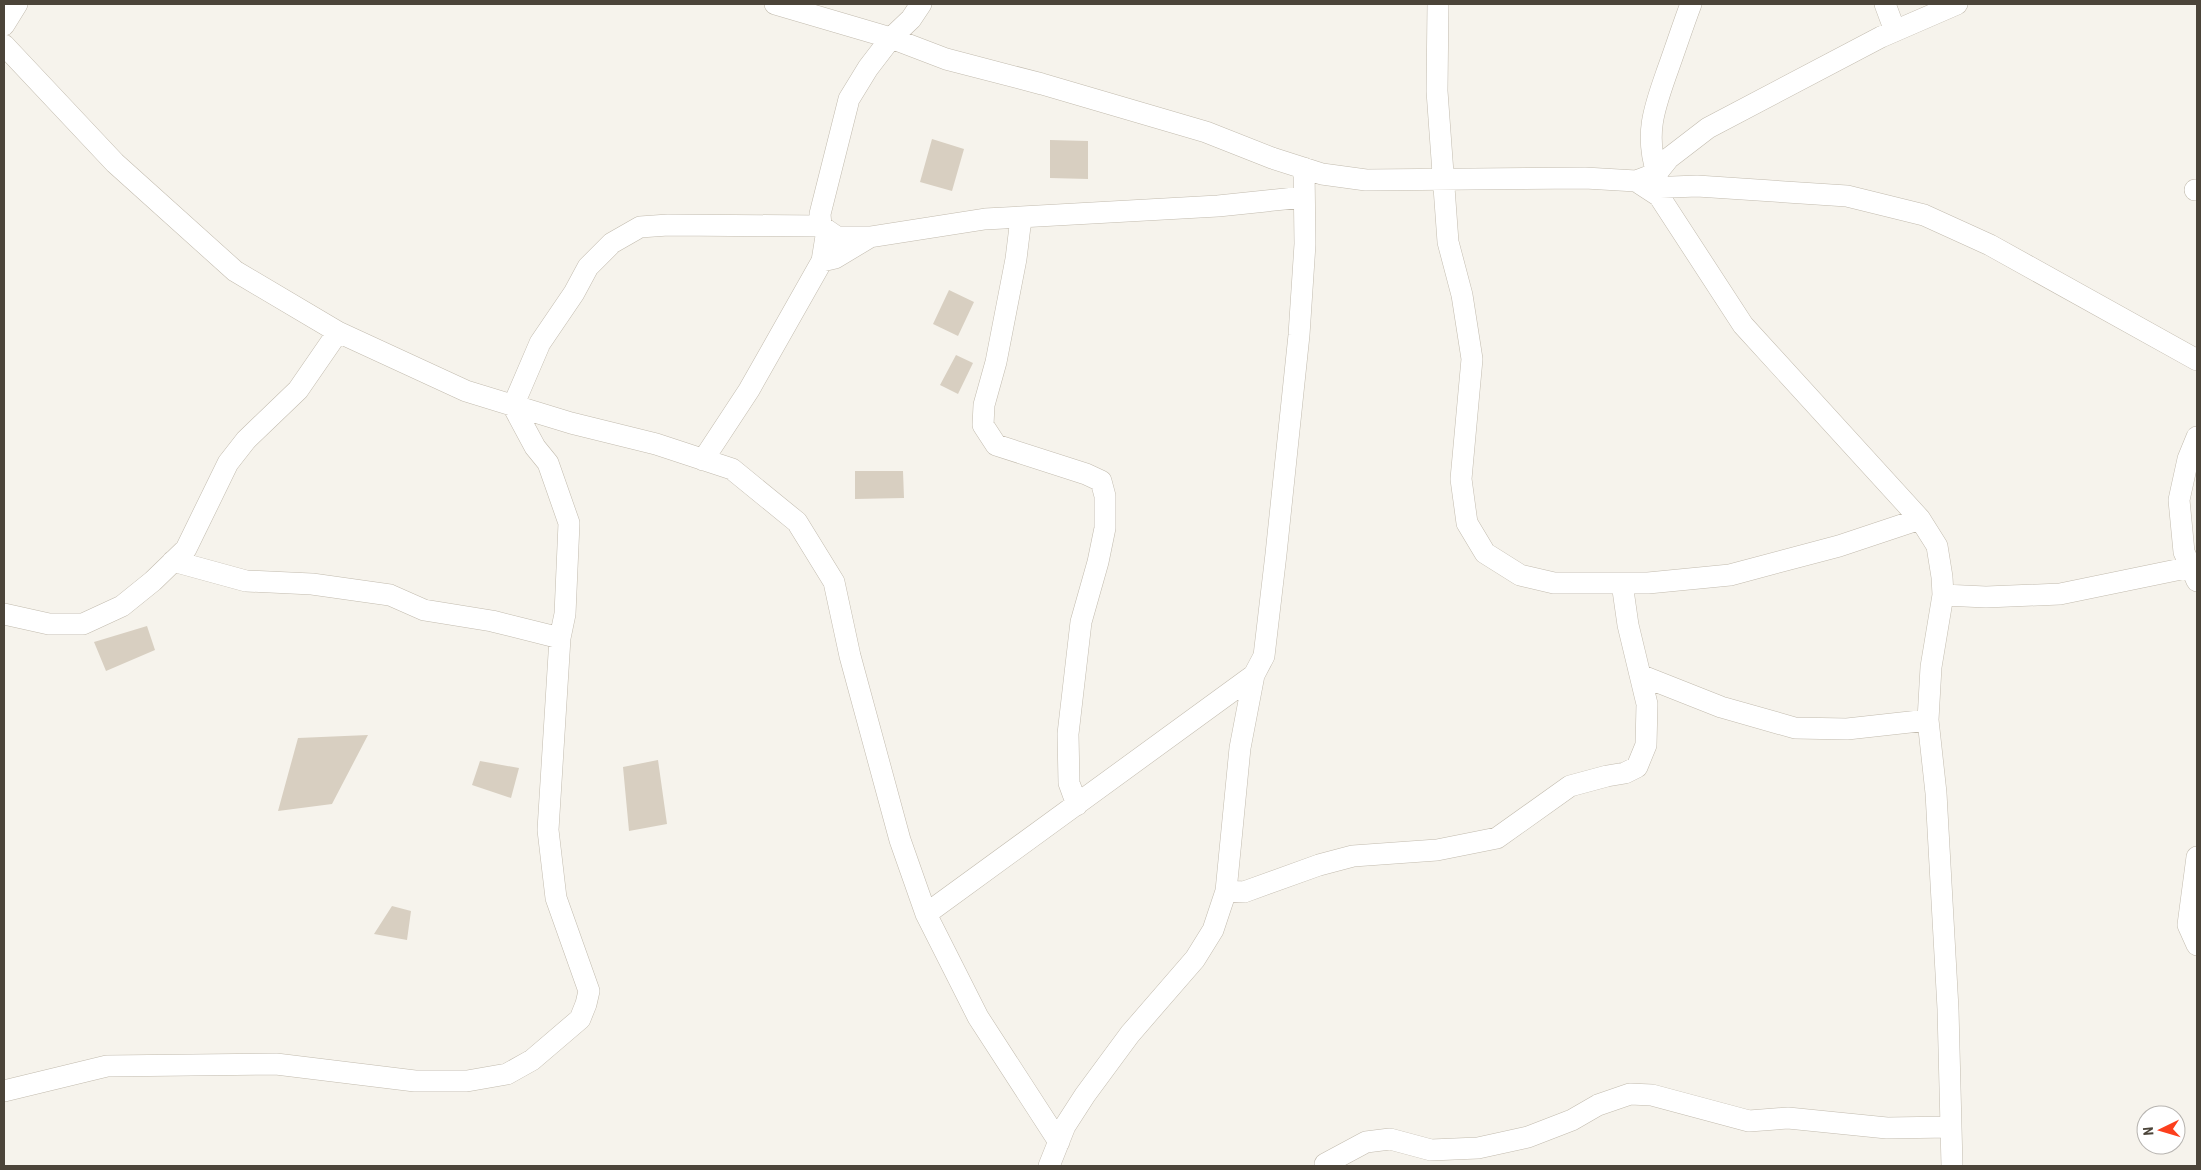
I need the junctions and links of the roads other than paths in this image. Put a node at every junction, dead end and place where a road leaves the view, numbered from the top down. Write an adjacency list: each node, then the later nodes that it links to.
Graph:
1 (17, 4): 8 (street)
2 (775, 4): 10 (street)
3 (921, 4): 10 (street)
4 (1438, 4): 13 (street)
5 (1691, 4): 14 (street)
6 (1885, 4): 9 (street)
7 (1957, 4): 9 (street)
8 (4, 25)
9 (1895, 31): 14 (street)
10 (892, 38): 12 (street); 17 (street)
11 (4, 45): 20 (street)
12 (1304, 168): 13 (street); 15 (street)
13 (1444, 181): 14 (street); 28 (street)
14 (1647, 181): 21 (street); 25 (street)
15 (1304, 197): 16 (street); 32 (street)
16 (1021, 218): 18 (street); 35 (street)
17 (824, 228): 18 (street); 19 (street); 22 (street)
18 (870, 237): 19 (street)
19 (822, 261): 24 (street)
20 (338, 332): 22 (street); 26 (street)
21 (2197, 360)
22 (513, 406): 24 (street); 31 (street)
23 (2197, 437): 27 (street)
24 (703, 460): 38 (street)
25 (1920, 519): 28 (street); 29 (street)
26 (173, 562): 30 (street); 31 (street)
27 (2194, 574): 29 (street)
28 (1622, 583): 33 (street)
29 (1943, 595): 34 (street)
30 (4, 614)
31 (560, 638): 40 (street)
32 (1254, 675): 35 (street); 37 (street)
33 (1640, 675): 34 (street); 37 (street)
34 (1928, 720): 41 (street)
35 (1077, 805): 38 (street)
36 (2197, 856): 39 (street)
37 (1226, 891): 42 (street)
38 (926, 914): 42 (street)
39 (2197, 945)
40 (4, 1091)
41 (1950, 1128): 43 (street); 45 (street)
42 (1059, 1142): 44 (street)
43 (1325, 1164)
44 (1049, 1166)
45 (1952, 1166)

